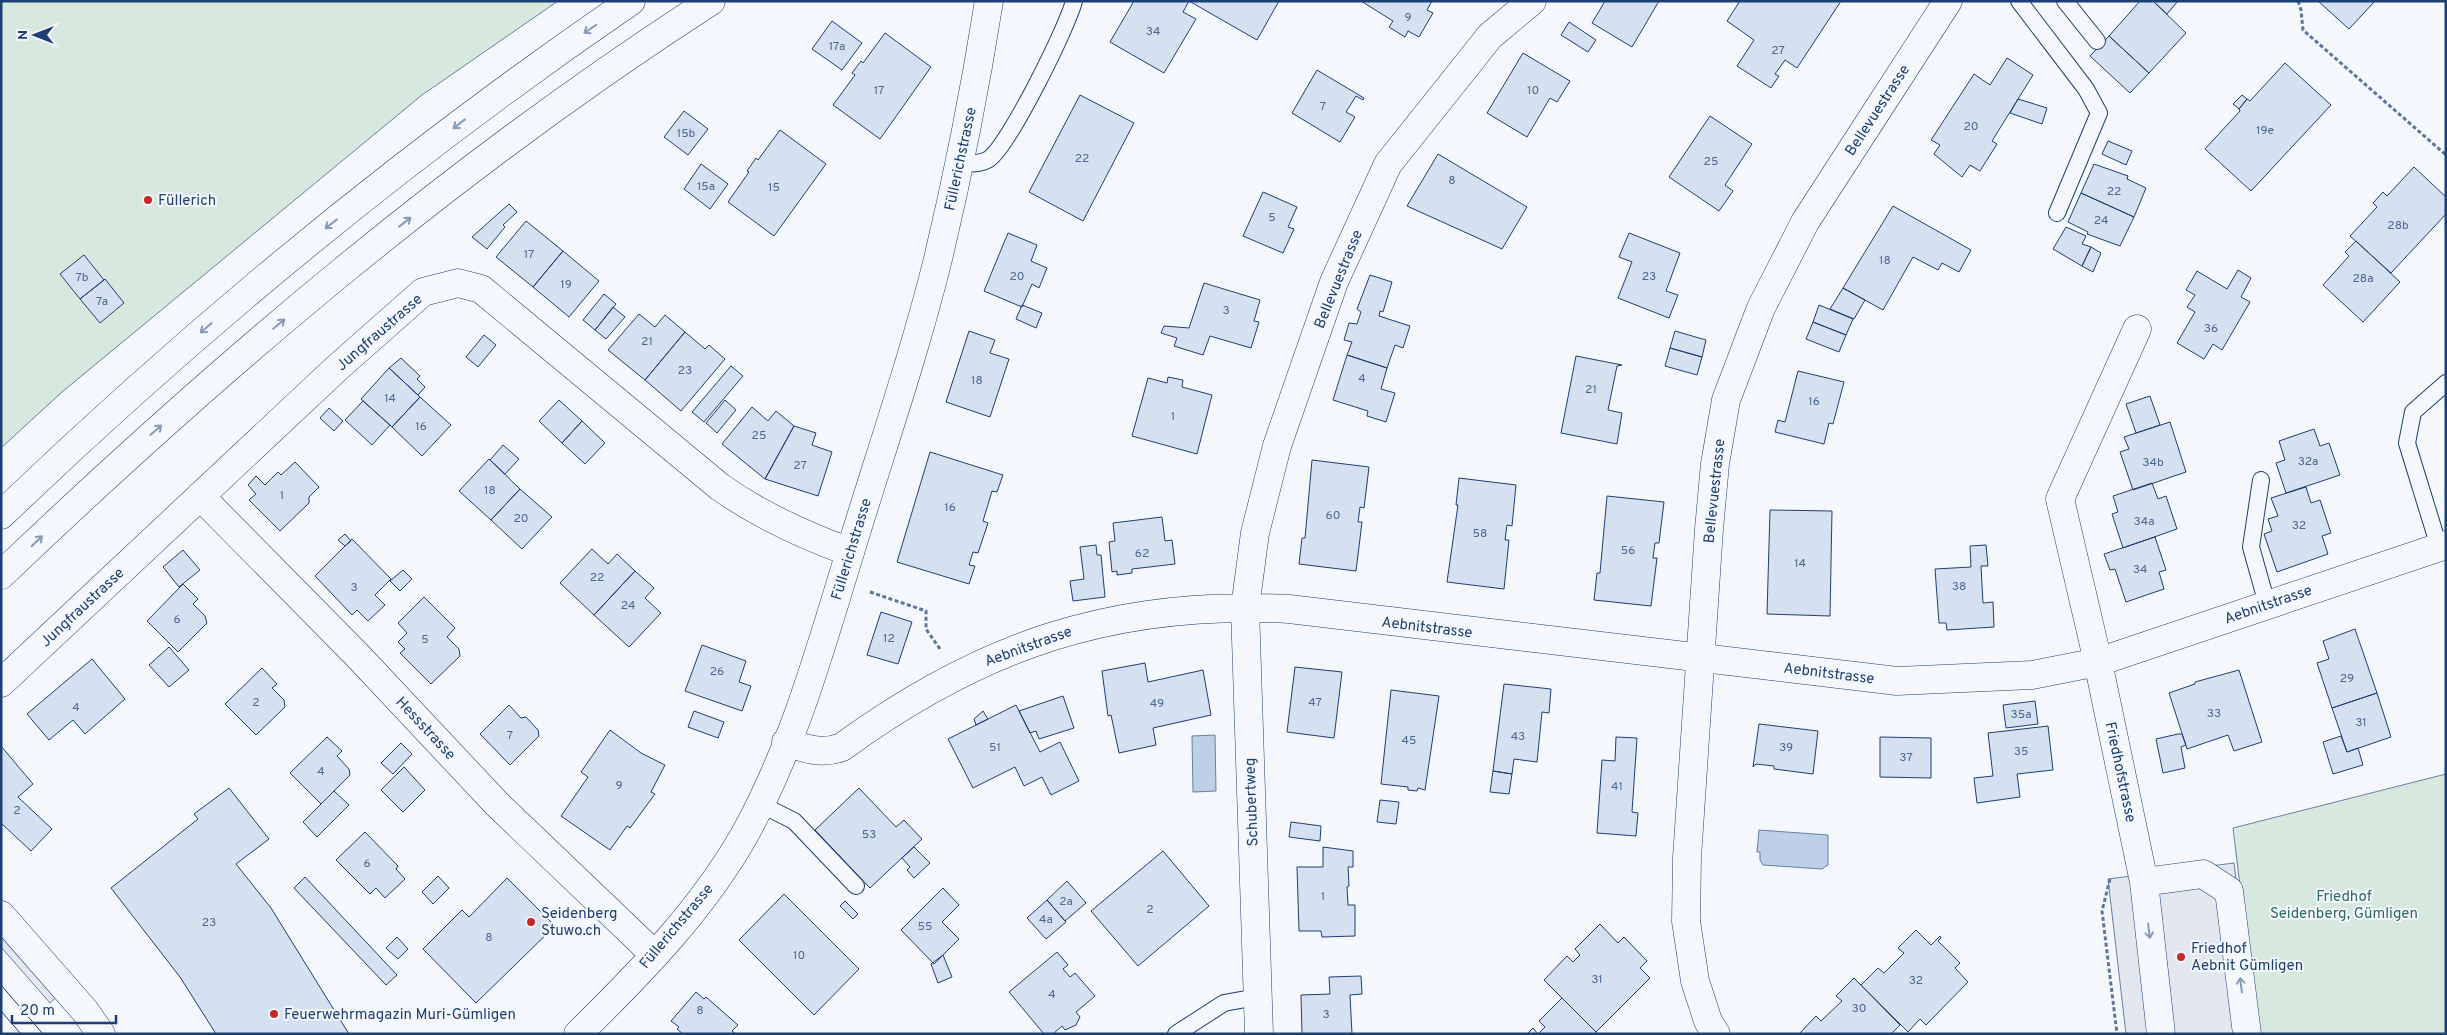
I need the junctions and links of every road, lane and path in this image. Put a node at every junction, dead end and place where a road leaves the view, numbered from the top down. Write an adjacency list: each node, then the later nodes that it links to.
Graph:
1 (631, 1): 18 (main road, one-way to 18)
2 (711, 1): 21 (main road, one-way to 2)
3 (989, 1): 12 (main road, Füllerichstrasse)
4 (1074, 1): 12 (lane)
5 (1532, 1): 24 (main road, Bellevuestrasse)
6 (1948, 1): 26 (main road, Bellevuestrasse)
7 (2019, 1): 13 (lane)
8 (2064, 1): 10 (lane)
9 (2298, 1): 11 (path)
10 (2097, 41)
11 (2446, 155)
12 (960, 164): 20 (main road, Füllerichstrasse)
13 (2057, 213)
14 (2137, 329): 27 (main road)
15 (2446, 383): 19 (lane, Aebnitstrasse)
16 (2261, 480): 23 (lane)
17 (200, 496): 20 (main road, Jungfraustrasse); 28 (main road, Jungfraustrasse); 35 (main road, Hessstrasse)
18 (1, 514)
19 (2442, 546): 23 (main road, Aebnitstrasse)
20 (850, 552): 22 (main road, Füllerichstrasse)
21 (1, 575)
22 (838, 590): 25 (path); 29 (main road, Füllerichstrasse)
23 (2267, 604): 27 (main road, Aebnitstrasse)
24 (1245, 608): 26 (main road, Aebnitstrasse); 29 (main road, Aebnitstrasse); 36 (main road, Schubertweg)
25 (945, 657)
26 (1700, 659): 27 (main road, Aebnitstrasse); 41 (main road, Bellevuestrasse)
27 (2098, 662): 32 (main road, Friedhofstrasse)
28 (1, 683)
29 (786, 742): 30 (main road, Füllerichstrasse)
30 (760, 804): 33 (lane); 35 (main road, Füllerichstrasse)
31 (2110, 876): 42 (path)
32 (2144, 882): 43 (main road, Friedhofstrasse, one-way to 43); 44 (main road, one-way to 32)
33 (856, 886)
34 (1, 915): 38 (main road)
35 (655, 955): 37 (main road, Füllerichstrasse)
36 (1257, 997): 39 (lane); 40 (main road, Schubertweg)
37 (584, 1032)
38 (101, 1034)
39 (1176, 1034)
40 (1259, 1034)
41 (1716, 1034)
42 (2117, 1034)
43 (2161, 1034)
44 (2247, 1034)

